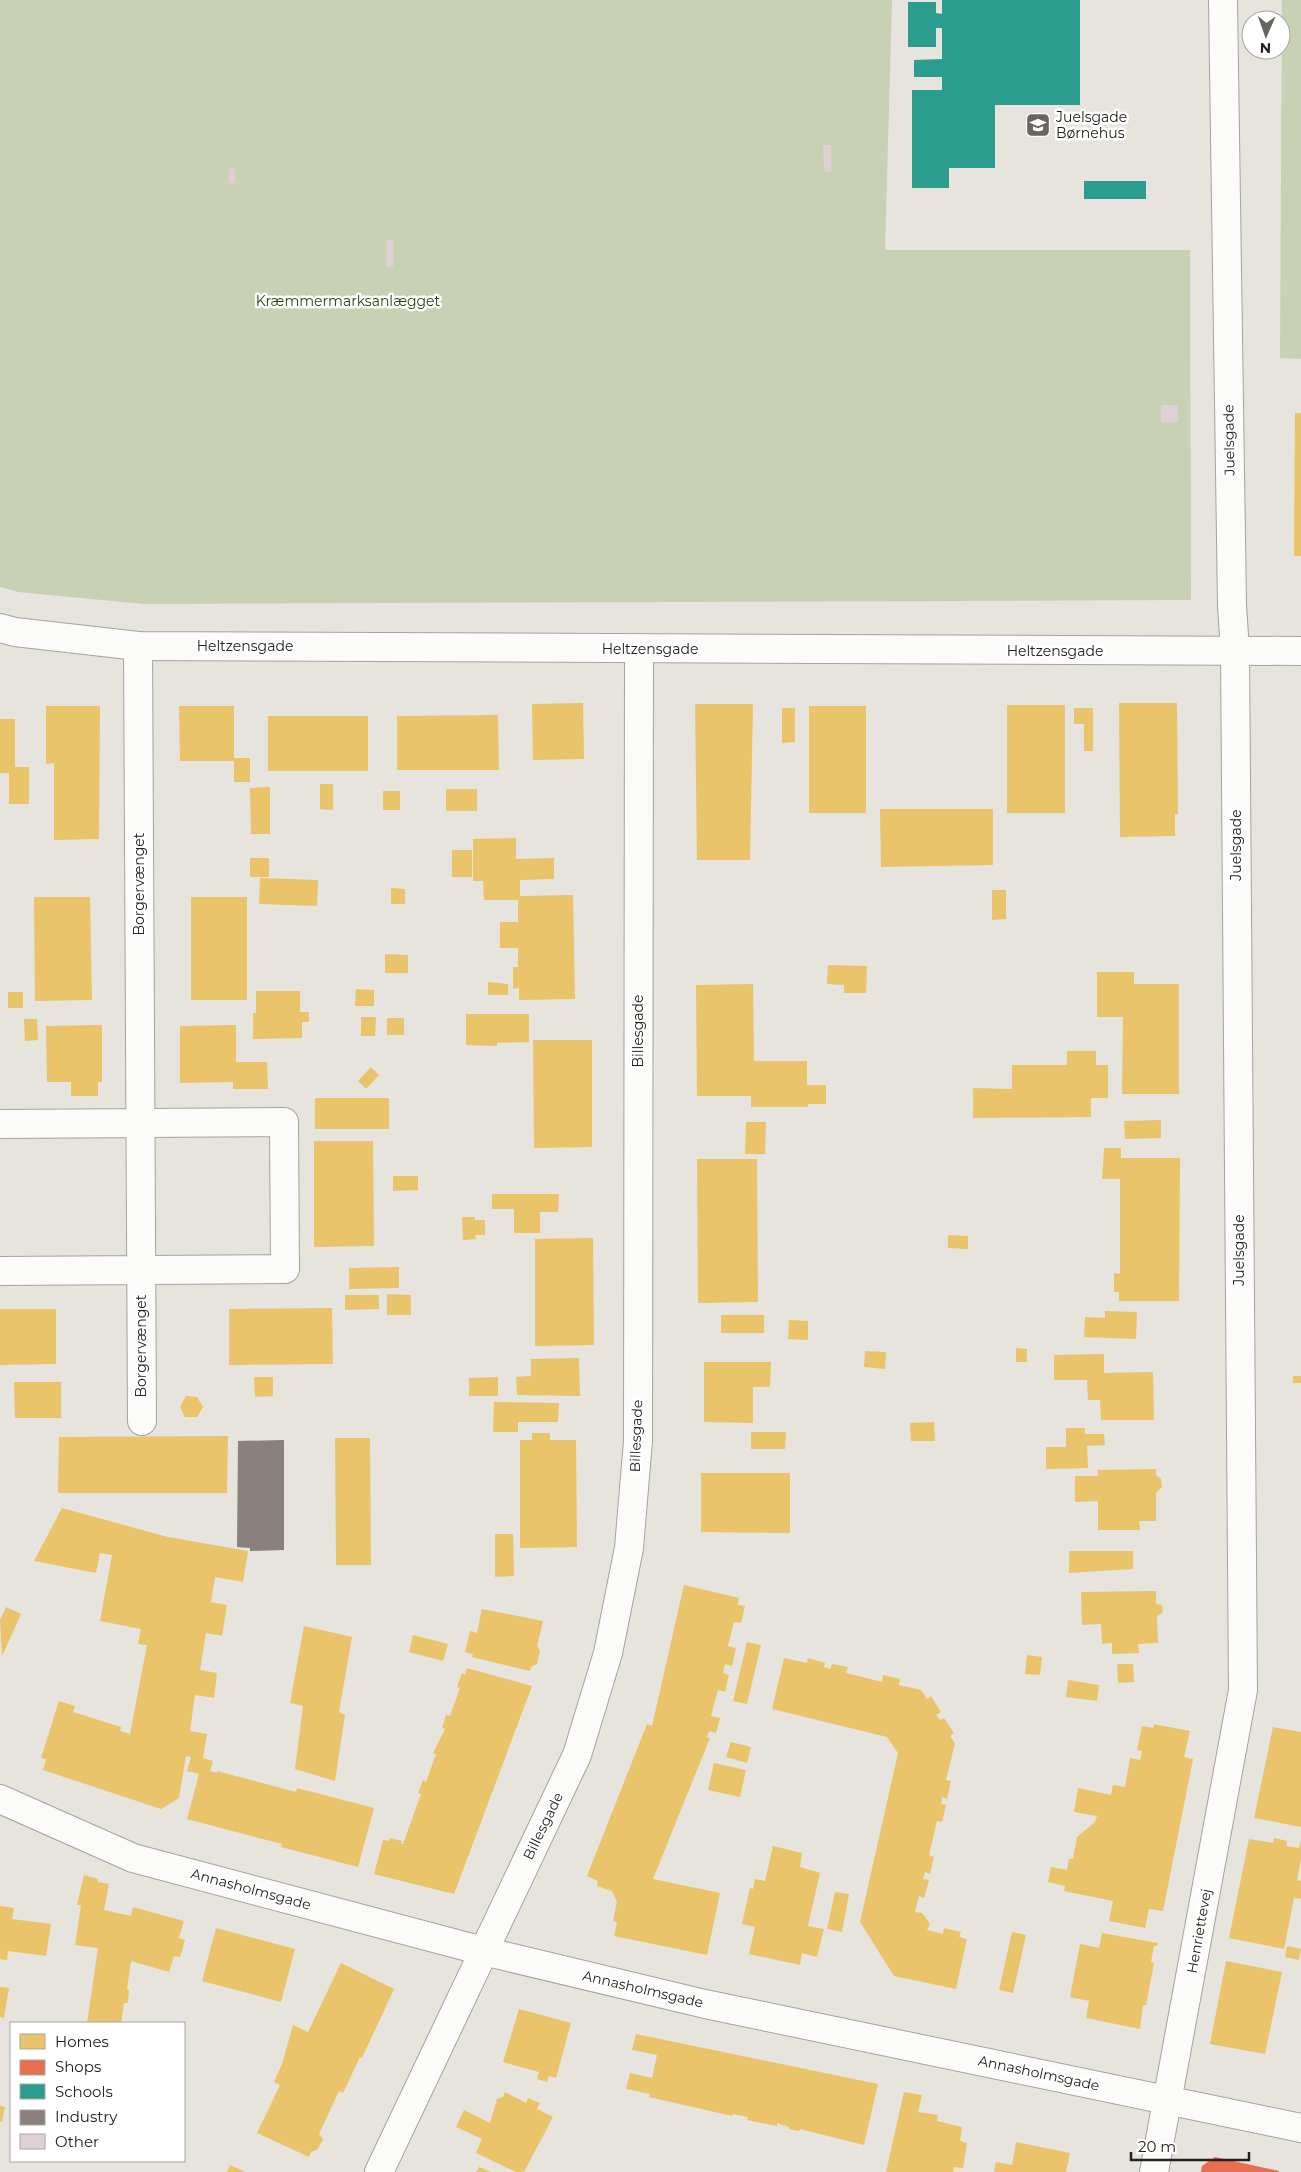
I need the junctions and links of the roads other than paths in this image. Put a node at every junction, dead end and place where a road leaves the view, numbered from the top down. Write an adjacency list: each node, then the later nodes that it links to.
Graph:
1 (1222, 0): 5 (street, Juelsgade)
2 (0, 628): 3 (street, Heltzensgade)
3 (138, 646): 4 (street, Heltzensgade); 7 (street, Borgervænget)
4 (639, 648): 5 (street, Heltzensgade); 14 (street, Billesgade)
5 (1235, 651): 6 (street, Heltzensgade); 12 (street, Juelsgade)
6 (1301, 652)
7 (140, 1123): 8 (street); 9 (street, Borgervænget); 9 (street)
8 (0, 1124)
9 (141, 1270): 10 (street); 11 (street, Borgervænget)
10 (0, 1271)
11 (142, 1421)
12 (1243, 1690): 15 (street, Henriettevej)
13 (0, 1799): 14 (street, Annasholmsgade)
14 (484, 1952): 15 (street, Annasholmsgade); 17 (street, Billesgade)
15 (1168, 2100): 16 (street, Annasholmsgade); 18 (street, Henriettevej)
16 (1301, 2128)
17 (380, 2172)
18 (1154, 2172)

